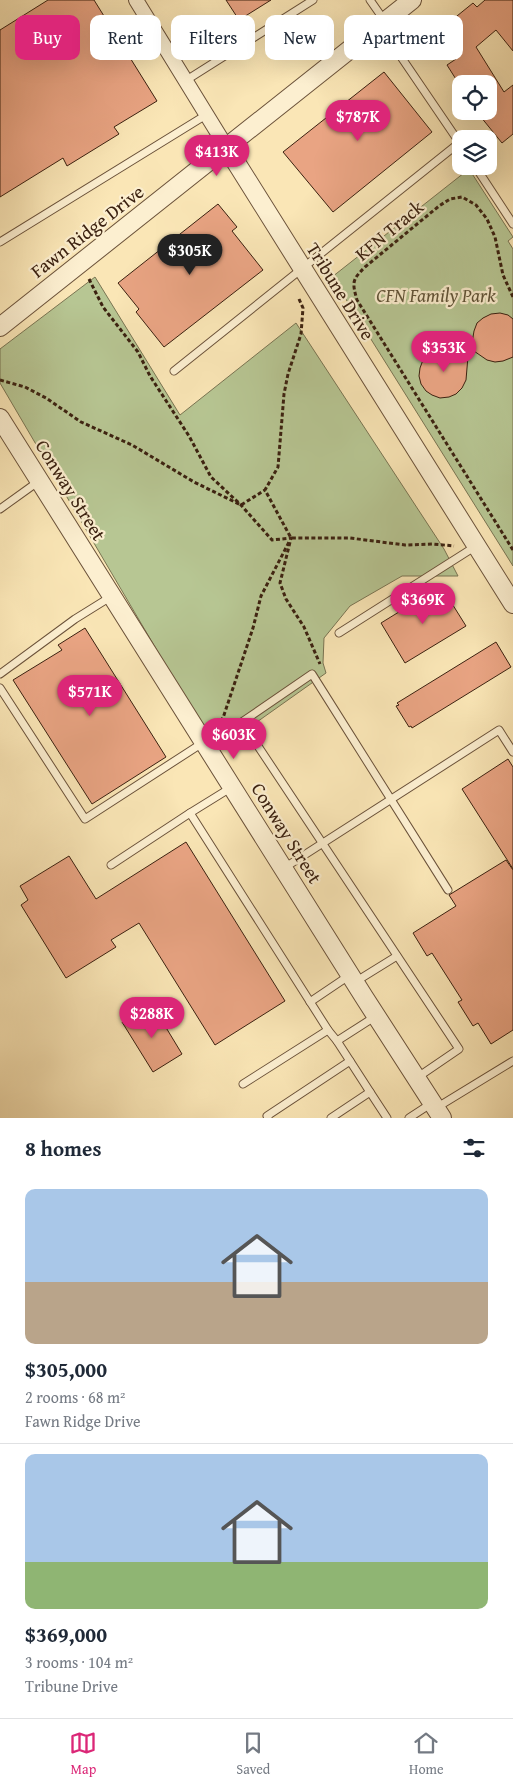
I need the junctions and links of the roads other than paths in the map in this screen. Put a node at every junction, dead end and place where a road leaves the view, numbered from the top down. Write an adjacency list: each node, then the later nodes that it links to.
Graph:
1 (136, 0): 9 (street, Tribune Drive)
2 (313, 0): 9 (lane)
3 (370, 0): 5 (lane)
4 (412, 0): 6 (street, Fawn Ridge Drive)
5 (378, 15)
6 (394, 15)
7 (344, 55): 12 (street, Fawn Ridge Drive)
8 (406, 60): 11 (lane)
9 (184, 81): 10 (street, Tribune Drive)
10 (206, 116): 12 (street, Tribune Drive); 16 (lane)
11 (452, 132)
12 (227, 148): 17 (street, Tribune Drive); 18 (street, Fawn Ridge Drive)
13 (452, 150): 17 (lane)
14 (481, 175): 15 (lane)
15 (513, 224)
16 (0, 242)
17 (295, 273): 19 (lane); 23 (street, Tribune Drive)
18 (0, 327)
19 (174, 371)
20 (0, 418): 21 (street, Conway Street)
21 (39, 481): 22 (lane); 24 (street, Conway Street)
22 (0, 509)
23 (470, 550): 25 (street, Tribune Drive); 26 (lane)
24 (112, 596): 27 (lane); 29 (street, Conway Street)
25 (513, 604)
26 (339, 633)
27 (0, 674)
28 (0, 688): 29 (lane)
29 (204, 742): 31 (street, Conway Street)
30 (513, 752): 32 (lane)
31 (232, 787): 33 (lane); 36 (street, Conway Street)
32 (391, 799): 34 (lane); 34 (lane); 37 (lane)
33 (190, 813): 35 (lane); 40 (lane)
34 (322, 843): 36 (lane); 38 (lane)
35 (111, 865)
36 (284, 868): 39 (street, Conway Street)
37 (448, 890)
38 (397, 956): 39 (lane); 46 (lane)
39 (353, 979): 40 (lane); 41 (street, Conway Street)
40 (310, 1002): 42 (lane)
41 (376, 1016): 43 (lane); 46 (street, Conway Street)
42 (328, 1030): 43 (lane); 47 (lane)
43 (337, 1041): 45 (lane)
44 (513, 1060): 49 (lane)
45 (350, 1061): 48 (lane); 50 (lane)
46 (416, 1078): 49 (street, Conway Street)
47 (243, 1084)
48 (370, 1092): 51 (lane); 52 (lane)
49 (437, 1110): 53 (lane)
50 (268, 1118)
51 (331, 1118)
52 (387, 1118)
53 (409, 1118)

